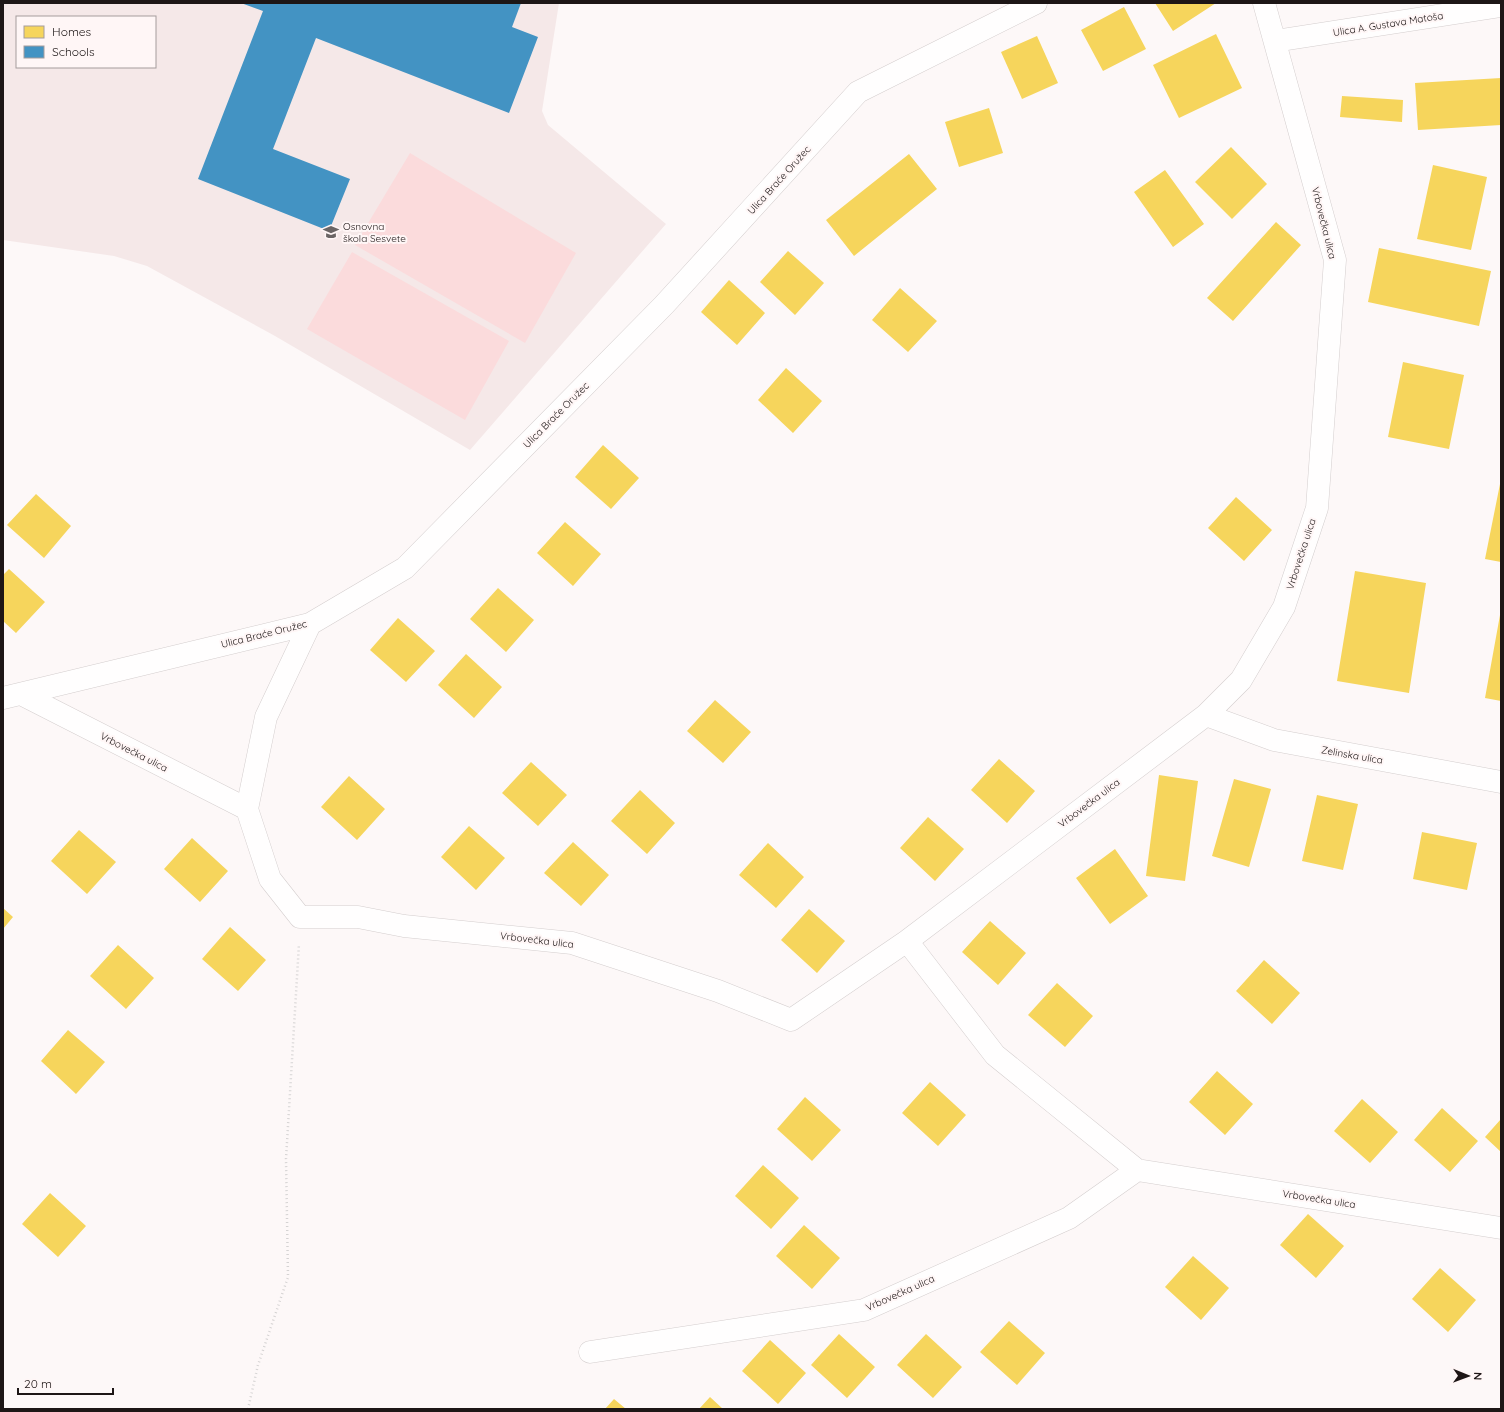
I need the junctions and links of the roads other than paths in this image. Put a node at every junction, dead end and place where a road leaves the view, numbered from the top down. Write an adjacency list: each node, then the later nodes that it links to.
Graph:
1 (1036, 3): 5 (street, Ulica Braće Oružec)
2 (1264, 3): 4 (street, Vrbovečka ulica)
3 (1501, 6): 4 (street, Ulica A. Gustava Matoša)
4 (1275, 41): 7 (street, Vrbovečka ulica)
5 (310, 624): 6 (street, Ulica Braće Oružec); 9 (street)
6 (12, 696): 9 (street, Vrbovečka ulica)
7 (1206, 715): 8 (street, Zelinska ulica); 10 (street, Vrbovečka ulica)
8 (1501, 782)
9 (247, 809): 10 (street, Vrbovečka ulica)
10 (907, 941): 11 (street, Vrbovečka ulica)
11 (1137, 1170): 12 (street, Vrbovečka ulica); 13 (street, Vrbovečka ulica)
12 (1501, 1228)
13 (590, 1352)

